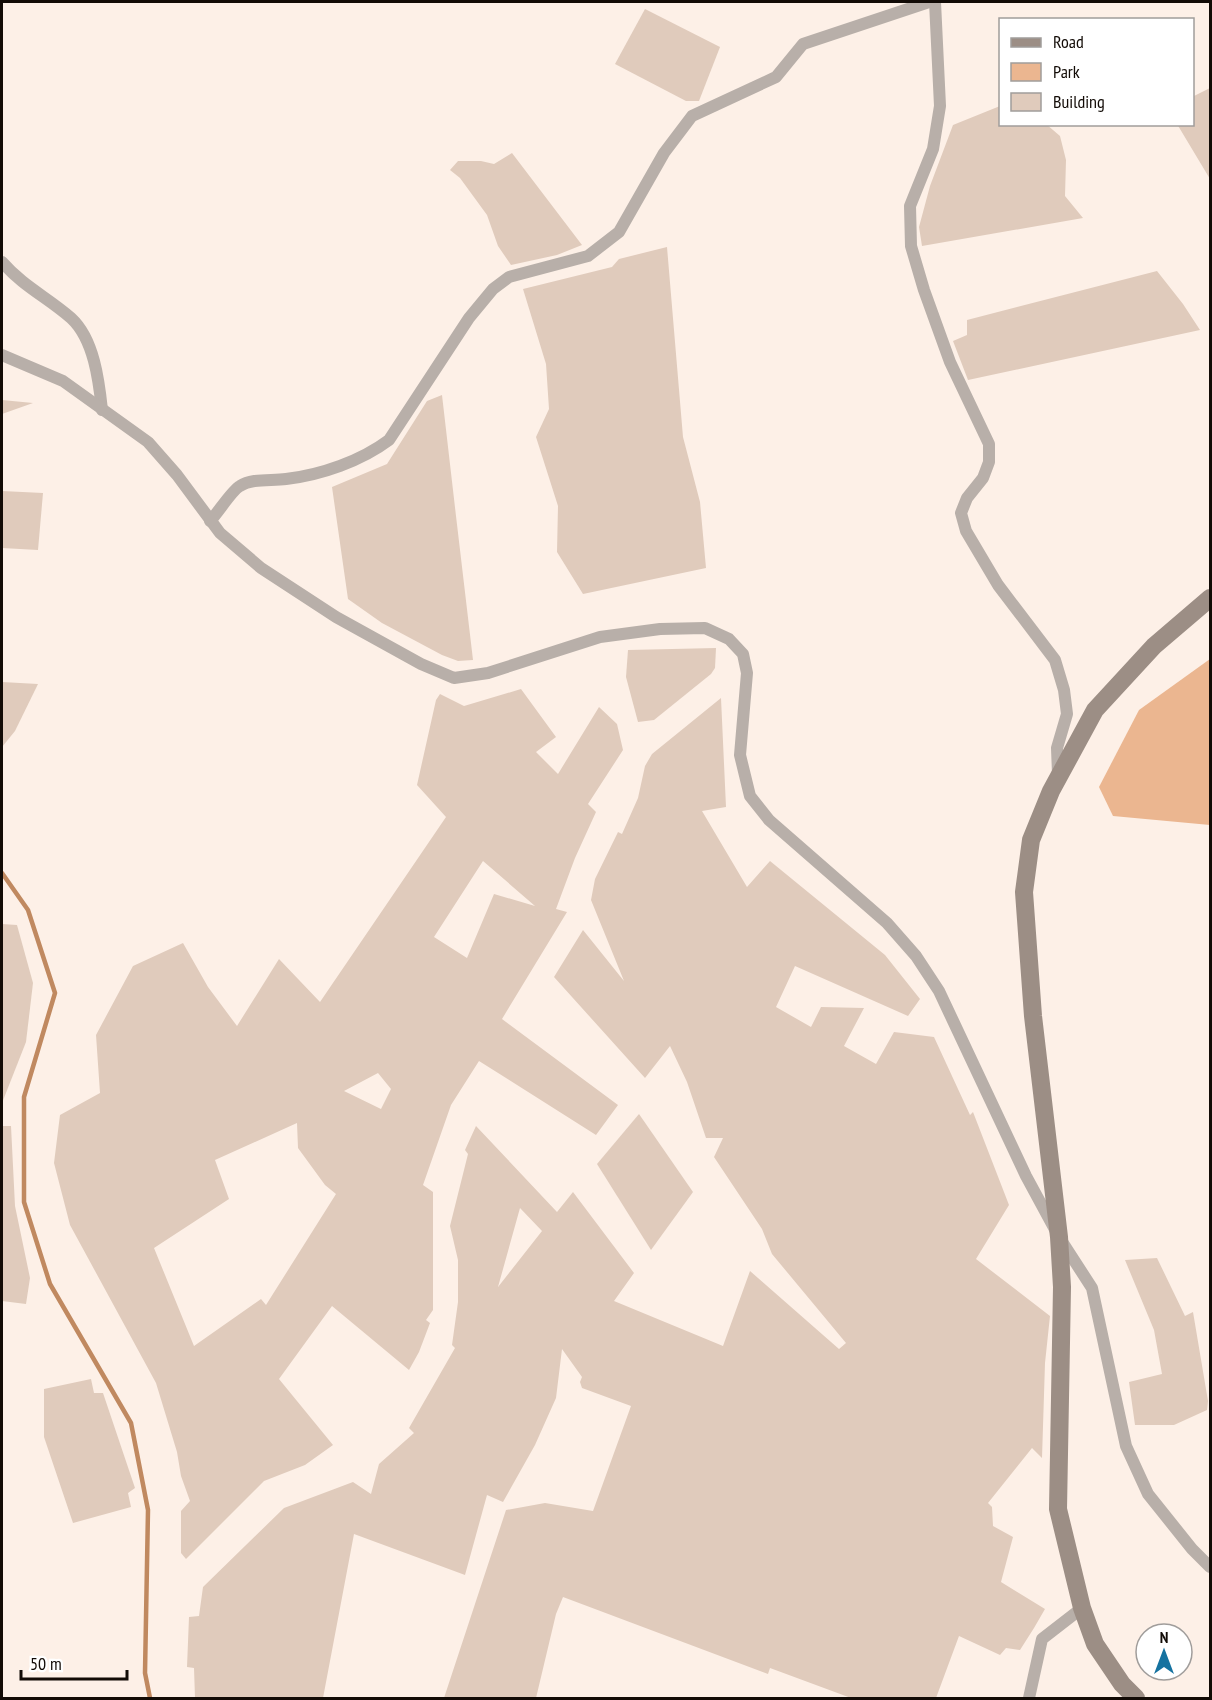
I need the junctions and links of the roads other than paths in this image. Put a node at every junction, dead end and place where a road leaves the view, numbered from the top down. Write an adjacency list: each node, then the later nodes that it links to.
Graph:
1 (929, 2): 6 (street)
2 (935, 2): 8 (street)
3 (2, 262): 5 (street)
4 (2, 355): 5 (street)
5 (102, 410): 6 (street)
6 (210, 521): 9 (street)
7 (1210, 598): 8 (street)
8 (1058, 778): 9 (street)
9 (1059, 1237): 10 (street); 11 (street)
10 (1210, 1568)
11 (1082, 1608): 12 (street); 13 (street)
12 (1029, 1698)
13 (1136, 1698)

